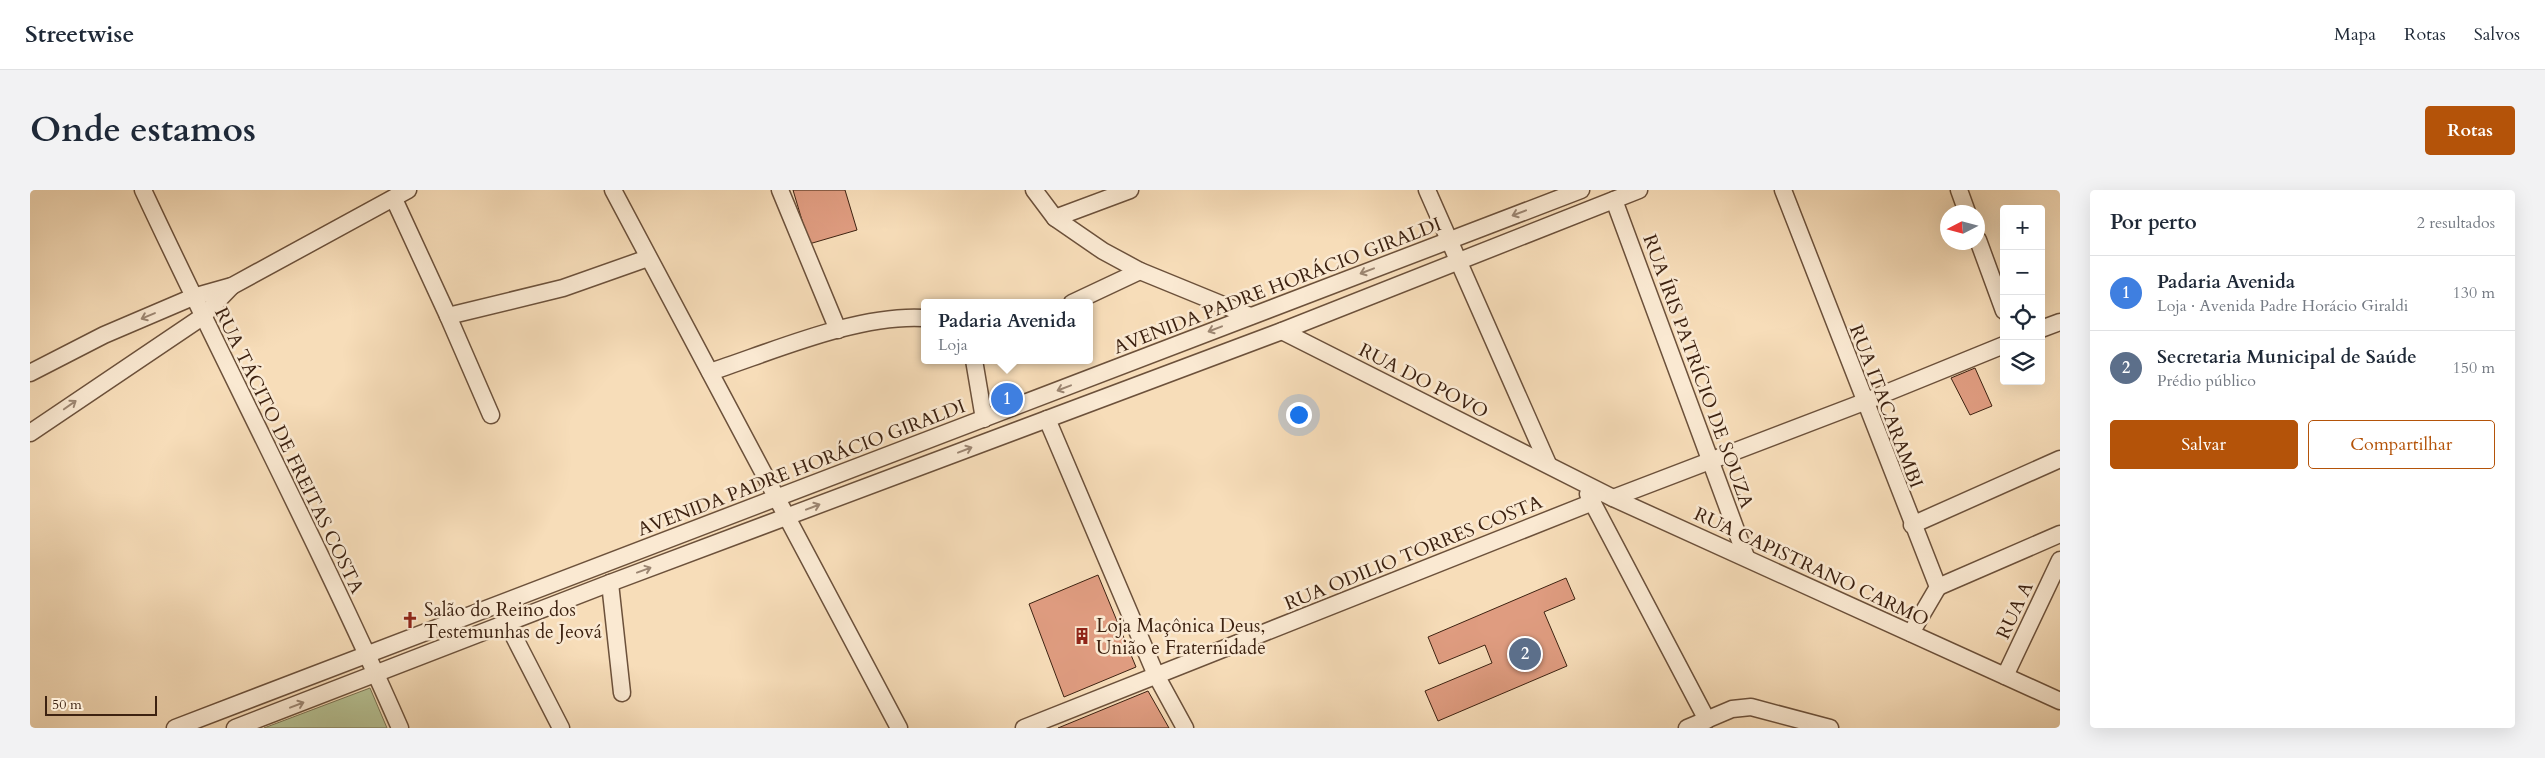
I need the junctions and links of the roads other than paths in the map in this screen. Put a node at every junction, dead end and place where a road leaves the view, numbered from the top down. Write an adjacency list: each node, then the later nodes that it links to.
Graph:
1 (143, 190): 22 (street, RUA TÁCITO DE FREITAS COSTA)
2 (408, 190): 12 (street)
3 (613, 190): 18 (street)
4 (780, 190): 31 (street)
5 (1034, 190): 15 (street)
6 (1130, 190): 15 (street)
7 (1427, 190): 16 (street)
8 (1581, 190): 16 (street, AVENIDA PADRE HORÁCIO GIRALDI, one-way to 16)
9 (1639, 190): 13 (street)
10 (1783, 190): 37 (street, RUA ITACARAMBI)
11 (1959, 190): 14 (street)
12 (394, 200): 21 (street); 25 (street)
13 (1614, 200): 19 (street); 42 (street, RUA ÍRIS PATRÍCIO DE SOUZA)
14 (1964, 205)
15 (1055, 218): 20 (street)
16 (1450, 240): 19 (street); 26 (street, AVENIDA PADRE HORÁCIO GIRALDI, one-way to 26)
17 (1982, 250): 24 (street)
18 (648, 258): 25 (street); 35 (street)
19 (1459, 261): 32 (street); 44 (street)
20 (1140, 271): 23 (street); 26 (street)
21 (232, 286): 22 (street); 27 (street)
22 (193, 297): 27 (street, RUA TÁCITO DE FREITAS COSTA); 36 (street, one-way to 36)
23 (1080, 299)
24 (2000, 299)
25 (448, 316): 38 (street)
26 (1250, 316): 39 (street, AVENIDA PADRE HORÁCIO GIRALDI, one-way to 39)
27 (202, 317): 41 (street, one-way to 27); 58 (street, RUA TÁCITO DE FREITAS COSTA)
28 (921, 318): 31 (street)
29 (2060, 322): 30 (street)
30 (2045, 328)
31 (838, 330): 35 (street)
32 (1282, 331): 40 (street); 44 (street, RUA DO POVO)
33 (2000, 347): 37 (street)
34 (975, 364): 39 (street)
35 (710, 372): 46 (street)
36 (30, 373)
37 (1864, 402): 42 (street); 50 (street, RUA ITACARAMBI)
38 (491, 416)
39 (984, 419): 46 (street, AVENIDA PADRE HORÁCIO GIRALDI)
40 (1047, 419): 49 (street, one-way to 40); 60 (street)
41 (30, 433)
42 (1710, 459): 47 (street); 52 (street, RUA ÍRIS PATRÍCIO DE SOUZA)
43 (2060, 459): 50 (street)
44 (1548, 464): 45 (street, RUA CAPISTRANO CARMO)
45 (1582, 482): 47 (street, RUA CAPISTRANO CARMO); 48 (street)
46 (776, 497): 49 (street); 58 (street, AVENIDA PADRE HORÁCIO GIRALDI)
47 (1612, 498): 52 (street, RUA CAPISTRANO CARMO)
48 (1593, 502): 60 (street, RUA ODILIO TORRES COSTA); 64 (street)
49 (787, 516): 54 (street, one-way to 49); 69 (street)
50 (1912, 525): 55 (street, RUA ITACARAMBI)
51 (2060, 534): 55 (street)
52 (1746, 556): 57 (street, RUA CAPISTRANO CARMO)
53 (2060, 560): 61 (street, RUA A)
54 (610, 583): 56 (street); 62 (street)
55 (1938, 588): 57 (street)
56 (508, 623): 59 (street); 68 (street)
57 (1911, 633): 61 (street, RUA CAPISTRANO CARMO)
58 (368, 655): 59 (street, RUA TÁCITO DE FREITAS COSTA); 65 (street, AVENIDA PADRE HORÁCIO GIRALDI)
59 (376, 675): 66 (street, one-way to 59); 67 (street, RUA TÁCITO DE FREITAS COSTA)
60 (1156, 675): 70 (street, RUA ODILIO TORRES COSTA); 71 (street)
61 (2005, 676): 63 (street, RUA CAPISTRANO CARMO)
62 (622, 693)
63 (2060, 701)
64 (1698, 724): 72 (street)
65 (175, 728)
66 (235, 728)
67 (400, 728)
68 (561, 728)
69 (899, 728)
70 (1024, 728)
71 (1185, 728)
72 (1830, 728)

